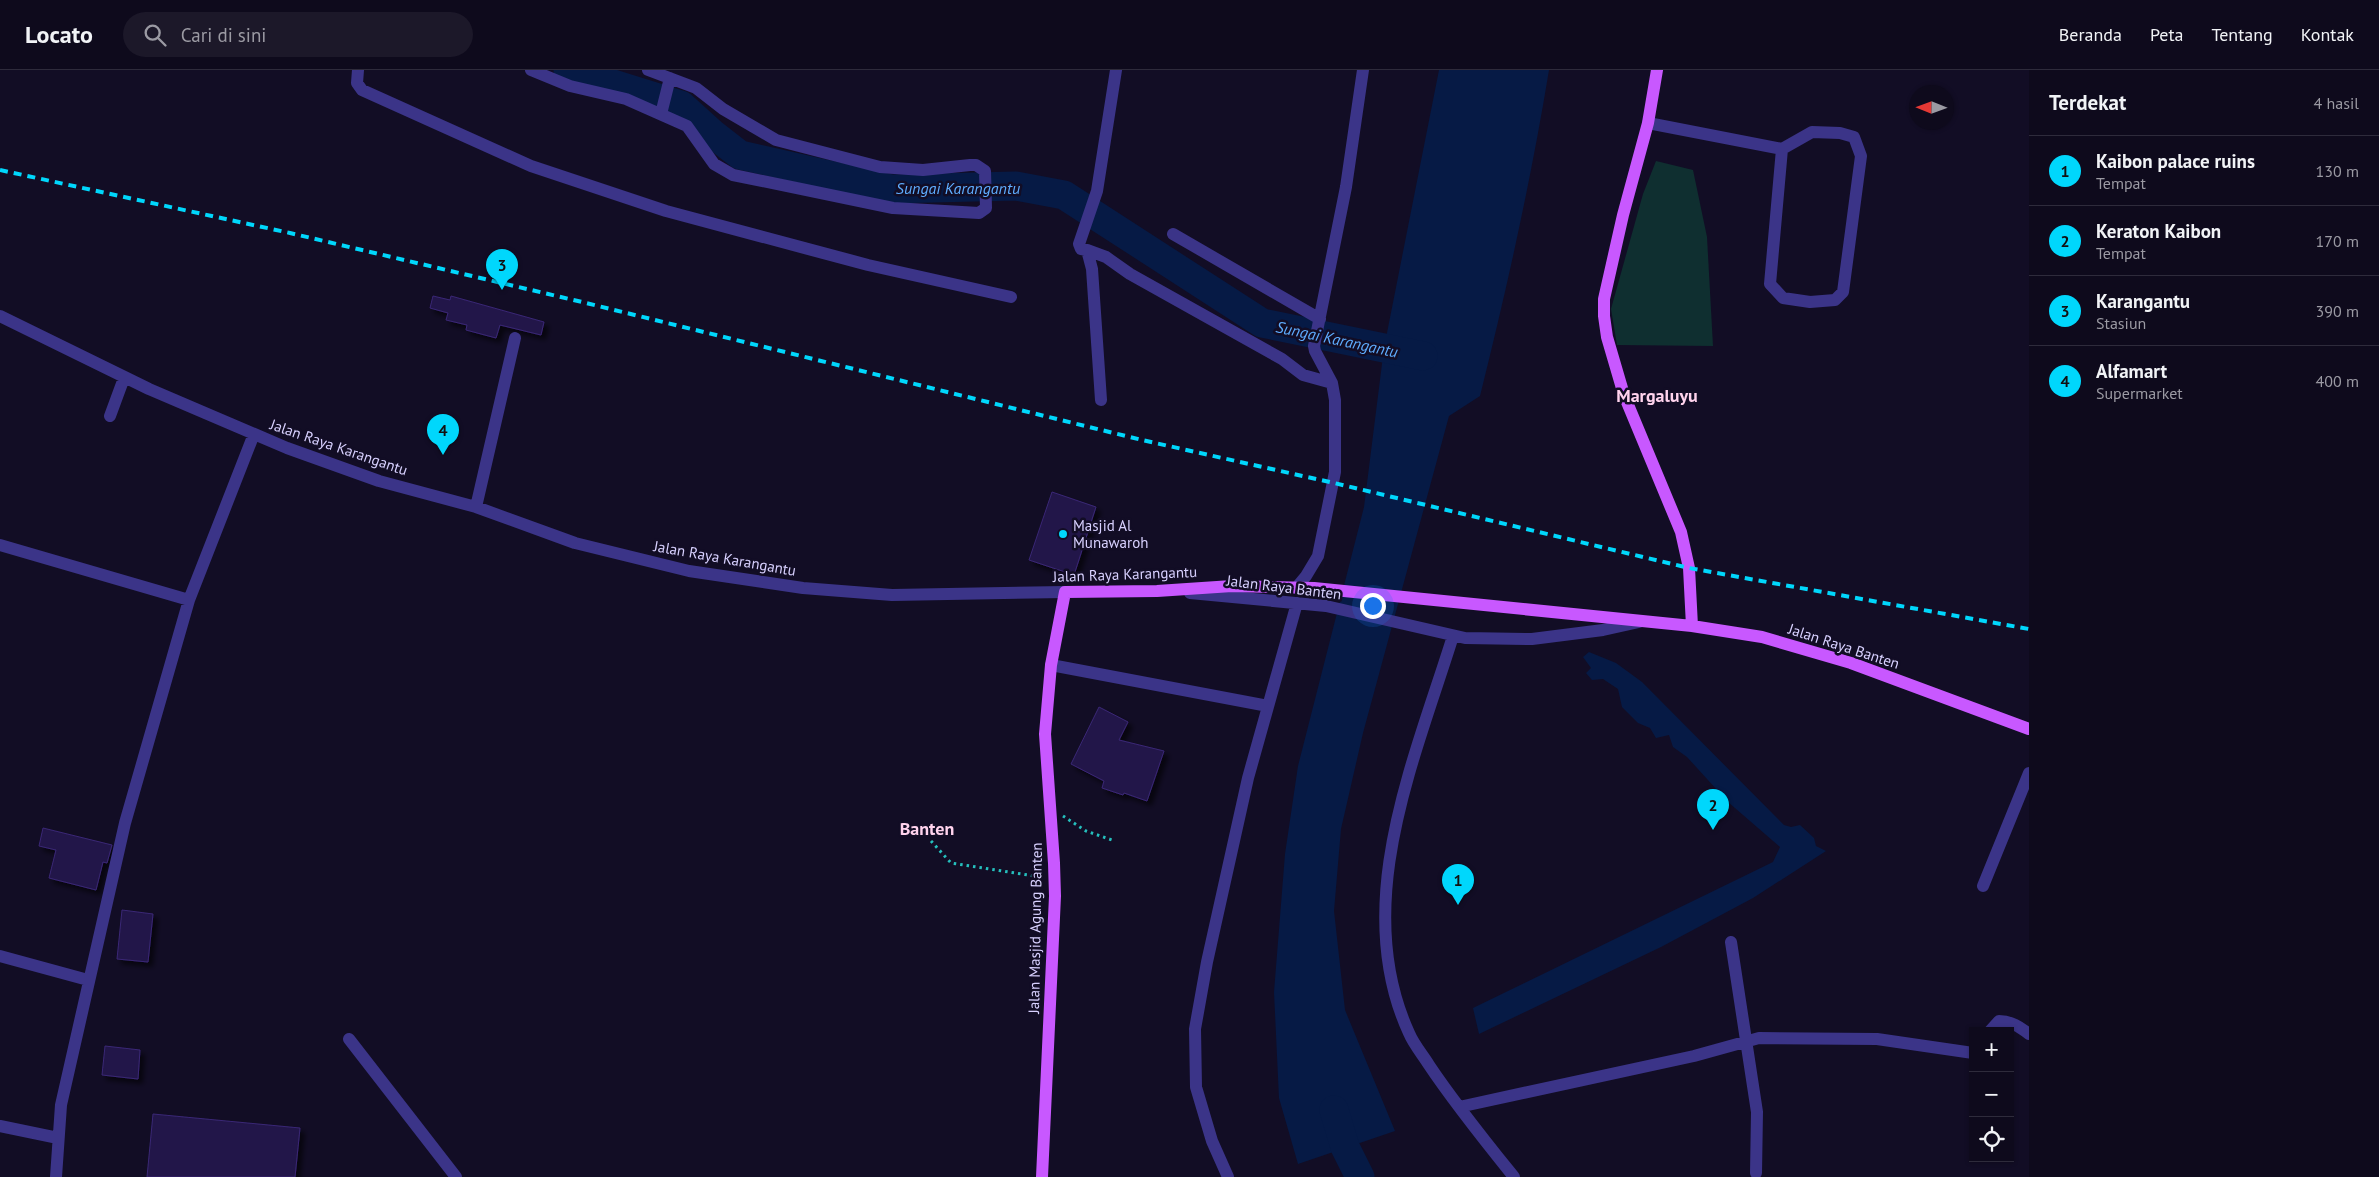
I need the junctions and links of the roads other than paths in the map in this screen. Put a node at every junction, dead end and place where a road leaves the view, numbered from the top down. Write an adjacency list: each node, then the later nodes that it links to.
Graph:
1 (358, 70): 13 (street)
2 (531, 70): 8 (street)
3 (648, 70): 7 (street)
4 (1116, 70): 12 (street)
5 (1363, 70): 15 (street)
6 (1657, 70): 9 (main road)
7 (669, 82): 8 (street); 8 (street)
8 (662, 110)
9 (1648, 123): 10 (street); 31 (main road)
10 (1782, 149): 10 (street)
11 (1173, 234): 15 (street)
12 (1087, 250): 18 (street); 19 (street)
13 (1011, 297)
14 (0, 316): 17 (street, Jalan Raya Karangantu)
15 (1319, 321): 18 (street)
16 (515, 338): 22 (street)
17 (124, 378): 20 (street); 21 (street, Jalan Raya Karangantu)
18 (1332, 383): 24 (street)
19 (1101, 400)
20 (110, 416)
21 (254, 434): 22 (street, Jalan Raya Karangantu); 27 (street)
22 (476, 507): 26 (street, Jalan Raya Karangantu)
23 (0, 545): 27 (street)
24 (1296, 588): 25 (main road, Jalan Raya Karangantu); 28 (main road, Jalan Raya Karangantu)
25 (1157, 591): 26 (main road, Jalan Raya Karangantu); 29 (street, Jalan Raya Banten)
26 (1065, 592): 33 (main road, Jalan Masjid Agung Banten)
27 (189, 600): 40 (street)
28 (1430, 600): 30 (main road, Jalan Raya Banten)
29 (1297, 603): 32 (street, Jalan Raya Banten); 34 (street)
30 (1642, 621): 31 (main road, Jalan Raya Banten); 32 (street, Jalan Raya Banten)
31 (1692, 626): 35 (main road, Jalan Raya Banten)
32 (1453, 636): 46 (street)
33 (1051, 665): 34 (street); 52 (main road, Jalan Masjid Agung Banten)
34 (1268, 706): 53 (street)
35 (2029, 729)
36 (2029, 773): 37 (street)
37 (1983, 886)
38 (1731, 942): 44 (street)
39 (0, 956): 40 (street)
40 (88, 980): 48 (street)
41 (1994, 1027): 42 (street)
42 (2029, 1034)
43 (349, 1039): 51 (street)
44 (1747, 1042): 45 (street); 46 (street); 49 (street)
45 (1969, 1052)
46 (1459, 1107): 54 (street)
47 (0, 1126): 48 (street)
48 (58, 1138): 50 (street)
49 (1756, 1173)
50 (56, 1177)
51 (456, 1177)
52 (1042, 1177)
53 (1228, 1177)
54 (1514, 1177)

